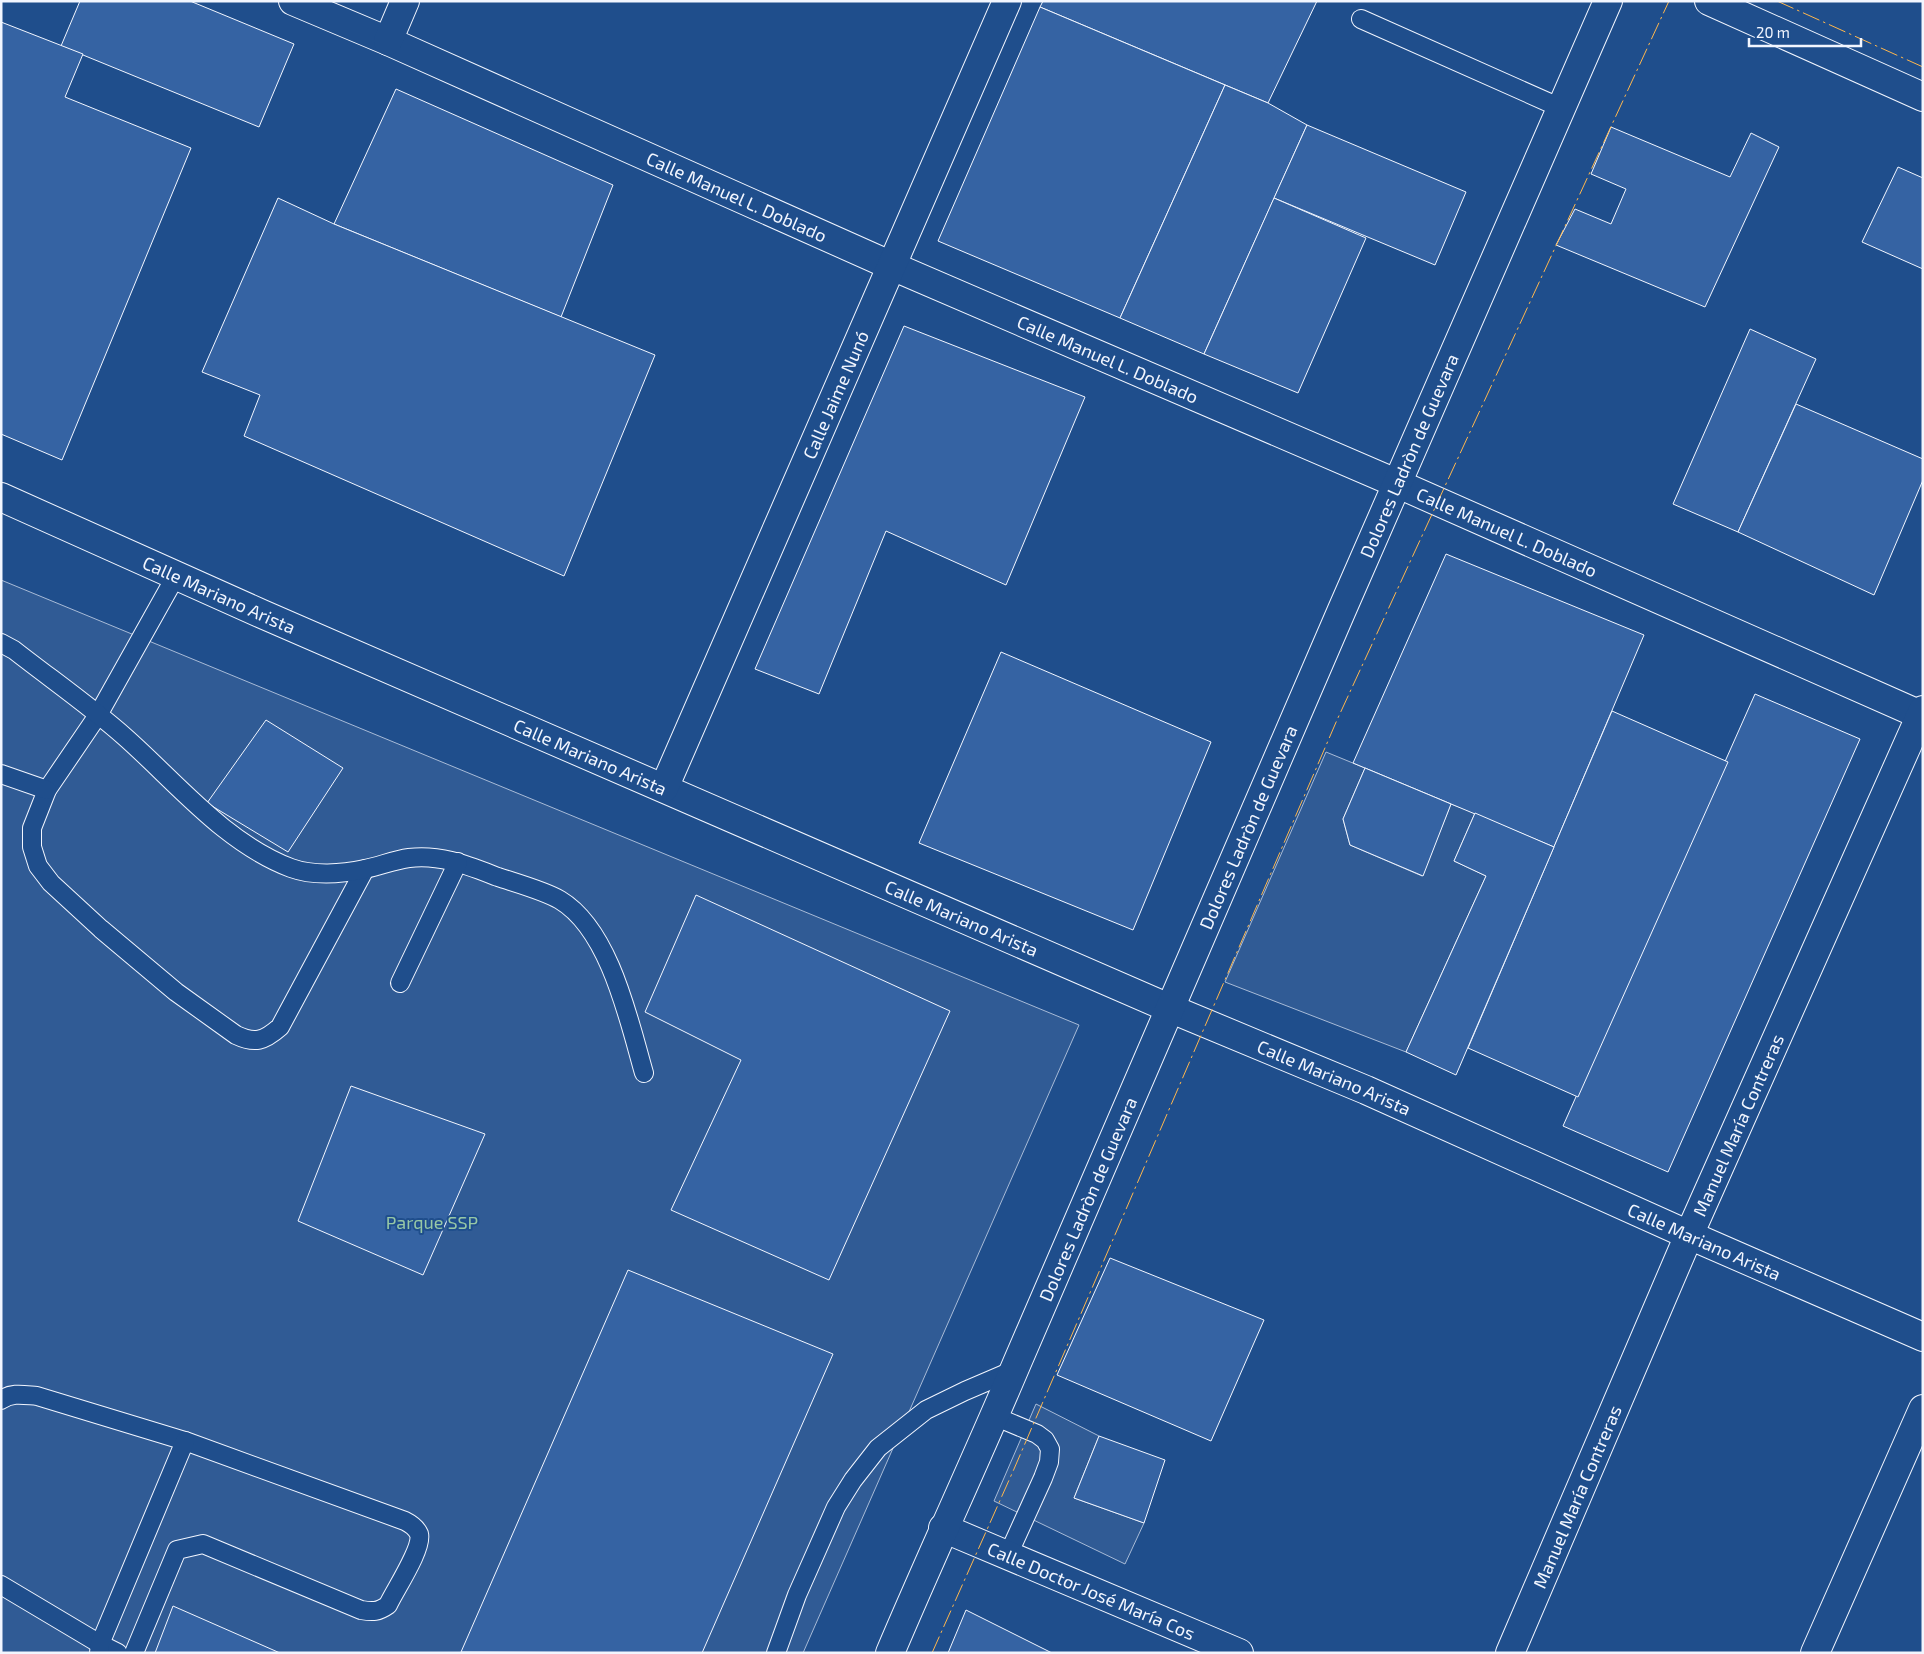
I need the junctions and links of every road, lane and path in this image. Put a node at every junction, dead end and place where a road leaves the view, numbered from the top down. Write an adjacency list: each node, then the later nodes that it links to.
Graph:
1 (293, 1): 7 (street, Calle Manuel L. Doblado)
2 (405, 1): 7 (street)
3 (1007, 1): 10 (street, Calle Jaime Nunó)
4 (1608, 1): 9 (street, Dolores Ladròn de Guevara)
5 (1709, 1): 8 (street)
6 (1360, 19): 9 (lane)
7 (388, 41): 10 (street, Calle Manuel L. Doblado)
8 (1923, 98)
9 (1561, 108): 11 (street, Dolores Ladròn de Guevara)
10 (892, 266): 11 (street, Calle Manuel L. Doblado); 18 (street, Calle Jaime Nunó)
11 (1396, 482): 15 (street, Calle Manuel L. Doblado); 23 (street, Dolores Ladròn de Guevara)
12 (1, 497): 13 (street, Calle Mariano Arista)
13 (177, 574): 16 (lane); 18 (street, Calle Mariano Arista)
14 (1, 642): 16 (lane)
15 (1922, 713): 25 (street, Manuel María Contreras)
16 (98, 715): 19 (lane); 21 (lane)
17 (1, 774): 19 (lane)
18 (664, 788): 23 (street, Calle Mariano Arista)
19 (47, 790): 21 (lane)
20 (458, 862): 21 (lane); 22 (lane); 24 (lane)
21 (365, 869)
22 (400, 982)
23 (1170, 1008): 25 (street, Calle Mariano Arista); 27 (street, Dolores Ladròn de Guevara)
24 (644, 1073)
25 (1689, 1236): 26 (street, Calle Mariano Arista); 41 (street, Manuel María Contreras)
26 (1923, 1337)
27 (1014, 1370): 30 (street, Dolores Ladròn de Guevara); 38 (lane)
28 (1, 1400): 31 (lane)
29 (1923, 1409): 42 (street)
30 (994, 1416): 32 (street, Dolores Ladròn de Guevara); 33 (lane)
31 (185, 1441): 35 (lane); 37 (lane)
32 (943, 1528): 33 (street, Calle Doctor José María Cos); 39 (street, Dolores Ladròn de Guevara)
33 (1008, 1555): 40 (street, Calle Doctor José María Cos)
34 (1, 1585): 35 (lane)
35 (100, 1648): 36 (lane)
36 (118, 1653)
37 (134, 1653)
38 (776, 1653)
39 (890, 1653)
40 (1239, 1653)
41 (1510, 1653)
42 (1815, 1653)

